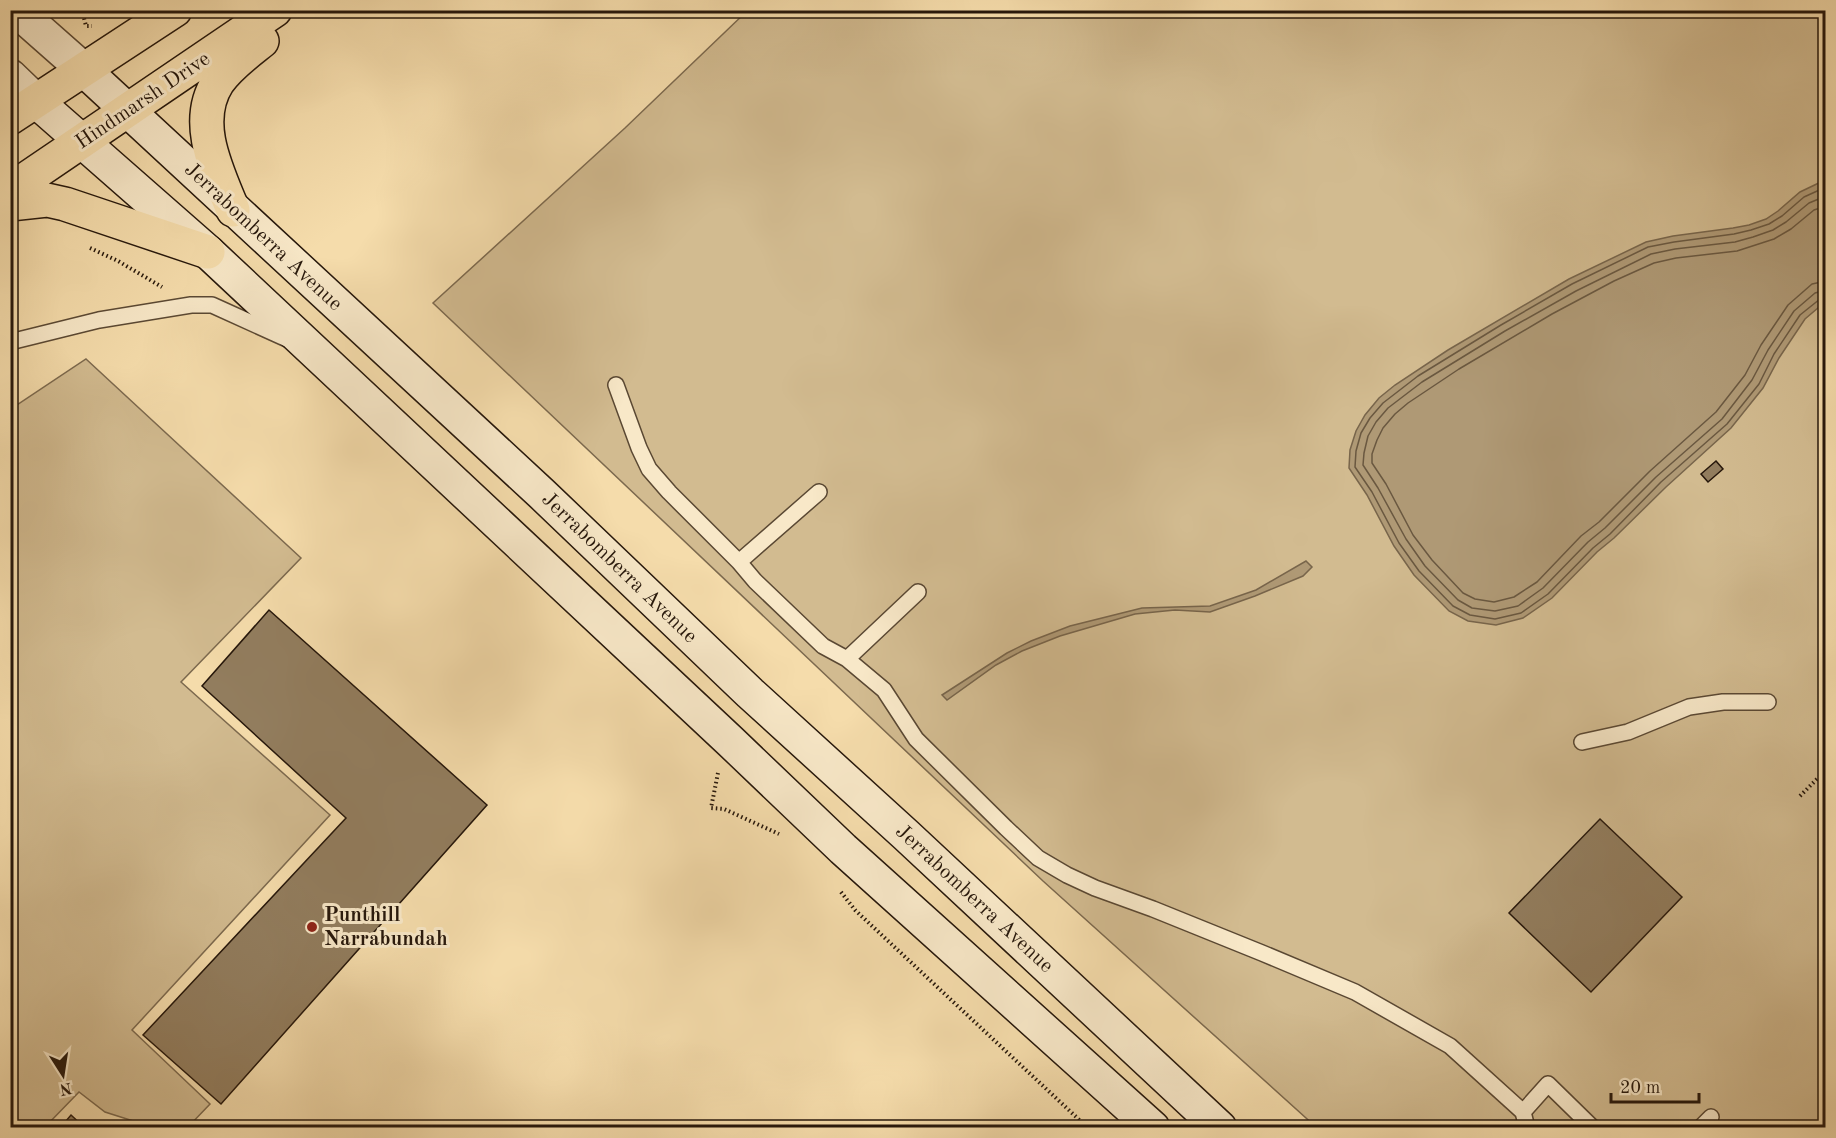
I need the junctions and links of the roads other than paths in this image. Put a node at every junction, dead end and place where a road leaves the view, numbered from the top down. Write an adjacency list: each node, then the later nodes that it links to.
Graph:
1 (16, 10): 5 (main road, Jerrabomberra Avenue)
2 (175, 10): 5 (main road)
3 (275, 10): 8 (main road, Hindmarsh Drive)
4 (298, 10): 12 (main road)
5 (84, 70): 7 (main road); 8 (main road, Jerrabomberra Avenue)
6 (10, 76): 7 (main road)
7 (23, 110): 9 (main road)
8 (127, 111): 9 (main road, Hindmarsh Drive); 12 (main road, Jerrabomberra Avenue)
9 (83, 142): 10 (main road, Hindmarsh Drive); 13 (main road)
10 (10, 190)
11 (10, 204): 13 (main road)
12 (233, 210): 20 (main road, Jerrabomberra Avenue)
13 (208, 252): 15 (main road)
14 (10, 342): 15 (lane)
15 (314, 352): 24 (main road)
16 (616, 386): 18 (lane)
17 (819, 492): 18 (lane)
18 (739, 562): 21 (lane)
19 (918, 592): 21 (lane)
20 (712, 658): 23 (main road, Jerrabomberra Avenue); 24 (main road)
21 (848, 659): 26 (lane)
22 (1768, 702): 25 (lane)
23 (793, 733): 24 (main road); 29 (main road, Jerrabomberra Avenue)
24 (722, 738): 28 (main road)
25 (1582, 742)
26 (1523, 1112): 30 (lane); 31 (lane)
27 (1711, 1117): 32 (lane)
28 (1153, 1128)
29 (1220, 1128)
30 (1527, 1128)
31 (1593, 1128)
32 (1700, 1128)

